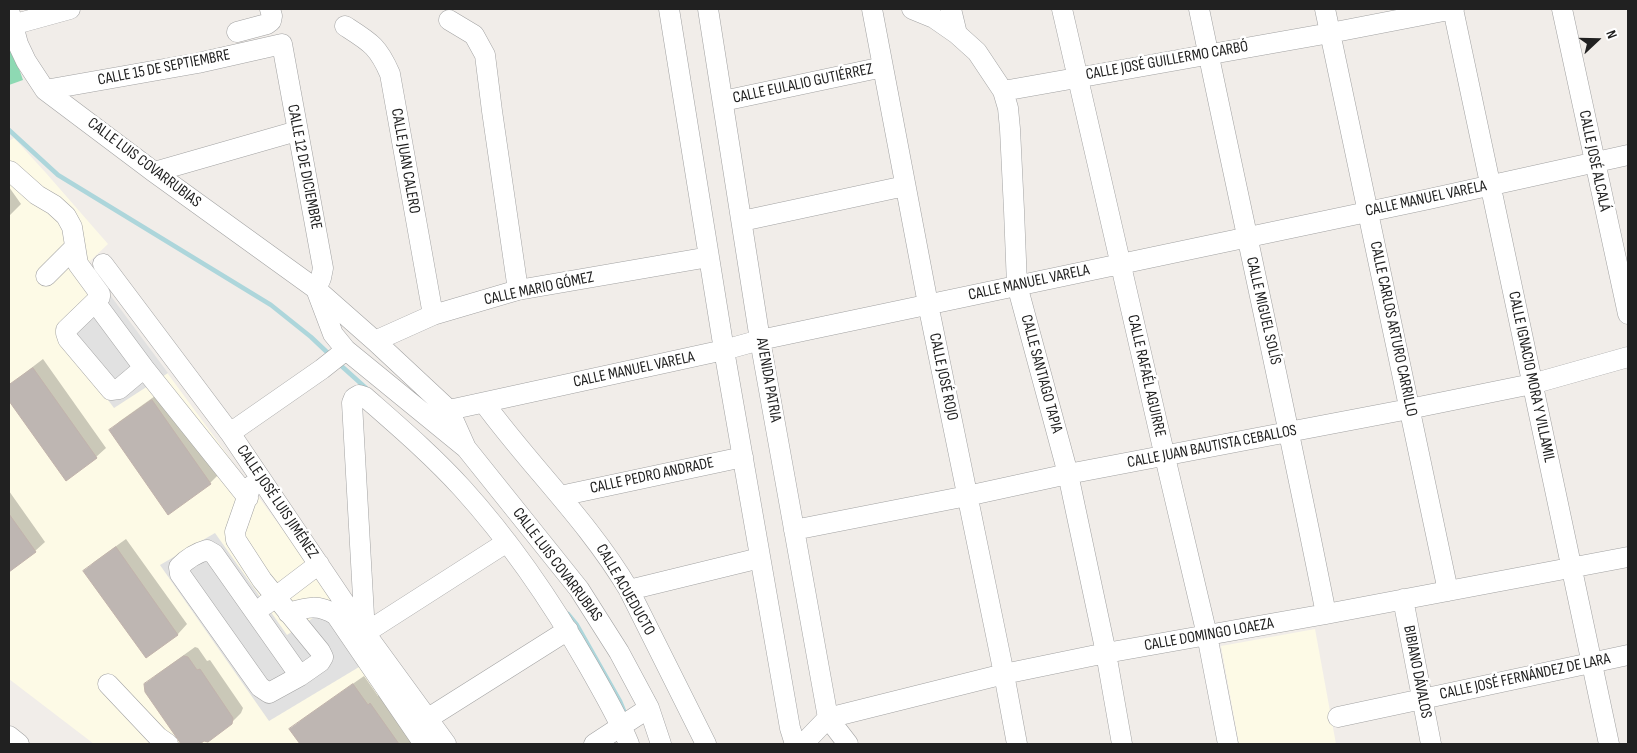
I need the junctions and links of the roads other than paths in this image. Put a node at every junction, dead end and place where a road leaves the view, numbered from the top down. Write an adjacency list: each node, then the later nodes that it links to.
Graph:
1 (70, 9): 13 (street)
2 (270, 9): 16 (street)
3 (669, 9): 37 (street)
4 (708, 9): 25 (street, AVENIDA PATRIA)
5 (872, 9): 21 (street, CALLE JOSÉ ROJO)
6 (912, 9): 18 (street)
7 (951, 9): 18 (street)
8 (1062, 9): 22 (street, CALLE RAFAÉL AGUIRRE)
9 (1199, 9): 20 (street, CALLE MIGUEL SOLÍS)
10 (1325, 9): 17 (street, CALLE CARLOS ARTURO CARRILLO)
11 (1453, 9): 17 (street, CALLE JOSÉ GUILLERMO CARBÓ); 31 (street, CALLE IGNACIO MORA Y VILLAMIL)
12 (1562, 9): 28 (street, CALLE JOSÉ ALCALÁ)
13 (10, 17): 23 (street, CALLE LUIS COVARRUBIAS)
14 (449, 20): 43 (street)
15 (345, 26): 47 (street, CALLE JUAN CALERO)
16 (237, 32)
17 (1330, 33): 20 (street, CALLE JOSÉ GUILLERMO CARBÓ); 33 (street, CALLE CARLOS ARTURO CARRILLO)
18 (957, 34): 24 (street)
19 (282, 44): 23 (street, CALLE 15 DE SEPTIEMBRE); 26 (street, CALLE 12 DE DICIEMBRE)
20 (1208, 54): 22 (street, CALLE JOSÉ GUILLERMO CARBÓ); 35 (street, CALLE MIGUEL SOLÍS)
21 (883, 67): 25 (street, CALLE EULALIO GUTIÉRREZ); 32 (street, CALLE JOSÉ ROJO)
22 (1078, 77): 24 (street, CALLE JOSÉ GUILLERMO CARBÓ); 39 (street, CALLE RAFAÉL AGUIRRE)
23 (45, 90): 30 (street, CALLE LUIS COVARRUBIAS)
24 (1003, 91): 41 (street, CALLE SANTIAGO TAPIA)
25 (723, 101): 34 (street, AVENIDA PATRIA)
26 (297, 131): 30 (street); 42 (street, CALLE 12 DE DICIEMBRE)
27 (1628, 155): 28 (street, CALLE MANUEL VARELA)
28 (1594, 162): 31 (street, CALLE MANUEL VARELA); 46 (street, CALLE JOSÉ ALCALÁ)
29 (10, 171): 36 (street)
30 (154, 172): 42 (street, CALLE LUIS COVARRUBIAS)
31 (1490, 185): 33 (street, CALLE MANUEL VARELA); 54 (street, CALLE IGNACIO MORA Y VILLAMIL)
32 (905, 186): 34 (street); 45 (street, CALLE JOSÉ ROJO)
33 (1368, 212): 35 (street, CALLE MANUEL VARELA); 56 (street, CALLE CARLOS ARTURO CARRILLO)
34 (742, 221): 48 (street, AVENIDA PATRIA)
35 (1246, 238): 39 (street, CALLE MANUEL VARELA); 58 (street, CALLE MIGUEL SOLÍS)
36 (75, 247): 40 (street); 44 (street)
37 (709, 257): 43 (street, CALLE MARIO GÓMEZ); 50 (street)
38 (103, 264): 59 (street, CALLE JOSÉ LUIS JIMÉNEZ)
39 (1120, 264): 41 (street, CALLE MANUEL VARELA); 61 (street, CALLE RAFAÉL AGUIRRE)
40 (46, 276)
41 (1016, 285): 45 (street, CALLE MANUEL VARELA); 63 (street, CALLE SANTIAGO TAPIA)
42 (316, 289): 49 (street, CALLE LUIS COVARRUBIAS); 51 (street, CALLE LUIS COVARRUBIAS)
43 (518, 290): 47 (street, CALLE MARIO GÓMEZ)
44 (95, 302): 53 (street); 53 (street)
45 (928, 304): 48 (street, CALLE MANUEL VARELA); 65 (street, CALLE JOSÉ ROJO)
46 (1628, 314)
47 (433, 315): 49 (street, CALLE MARIO GÓMEZ)
48 (760, 340): 50 (street, CALLE MANUEL VARELA); 67 (street, AVENIDA PATRIA)
49 (375, 341): 57 (street, CALLE LUIS COVARRUBIAS)
50 (724, 350): 55 (street, CALLE MANUEL VARELA); 60 (street)
51 (342, 353): 57 (street, CALLE LUIS COVARRUBIAS); 59 (street)
52 (1628, 357): 54 (street, CALLE JUAN BAUTISTA CEBALLOS)
53 (144, 368): 66 (street)
54 (1532, 384): 56 (street, CALLE JUAN BAUTISTA CEBALLOS); 72 (street, CALLE IGNACIO MORA Y VILLAMIL)
55 (484, 403): 57 (street, CALLE MANUEL VARELA); 64 (street, CALLE ACUEDUCTO)
56 (1409, 409): 58 (street, CALLE JUAN BAUTISTA CEBALLOS); 74 (street, CALLE CARLOS ARTURO CARRILLO)
57 (442, 416): 93 (street, CALLE LUIS COVARRUBIAS)
58 (1290, 432): 61 (street, CALLE JUAN BAUTISTA CEBALLOS); 79 (street, CALLE MIGUEL SOLÍS)
59 (230, 433): 62 (street, CALLE JOSÉ LUIS JIMÉNEZ)
60 (743, 457): 64 (street, CALLE PEDRO ANDRADE); 70 (street)
61 (1165, 457): 63 (street, CALLE JUAN BAUTISTA CEBALLOS); 82 (street, CALLE RAFAÉL AGUIRRE)
62 (256, 471): 66 (street); 71 (street, CALLE JOSÉ LUIS JIMÉNEZ)
63 (1068, 474): 65 (street, CALLE JUAN BAUTISTA CEBALLOS); 83 (street, CALLE SANTIAGO TAPIA)
64 (560, 496): 73 (street, CALLE ACUEDUCTO)
65 (967, 496): 67 (street, CALLE JUAN BAUTISTA CEBALLOS); 86 (street, CALLE JOSÉ ROJO)
66 (248, 498): 75 (street)
67 (794, 530): 91 (street, AVENIDA PATRIA)
68 (507, 542): 80 (street); 81 (street); 81 (street)
69 (1628, 557): 72 (street, CALLE DOMINGO LOAEZA)
70 (760, 558): 73 (street); 102 (street)
71 (319, 564): 75 (street); 81 (street, CALLE JOSÉ LUIS JIMÉNEZ)
72 (1571, 567): 74 (street, CALLE DOMINGO LOAEZA); 85 (street, CALLE IGNACIO MORA Y VILLAMIL)
73 (629, 590): 101 (street, CALLE ACUEDUCTO)
74 (1448, 591): 76 (street, CALLE DOMINGO LOAEZA)
75 (275, 597): 77 (street); 78 (street)
76 (1403, 599): 79 (street, CALLE DOMINGO LOAEZA); 89 (street, BIBIANO DÁVALOS)
77 (288, 612): 87 (street); 97 (street)
78 (256, 614): 87 (street); 87 (street)
79 (1326, 614): 82 (street, CALLE DOMINGO LOAEZA)
80 (568, 630): 92 (street); 93 (street)
81 (365, 633): 92 (street, CALLE JOSÉ LUIS JIMÉNEZ)
82 (1207, 635): 83 (street, CALLE DOMINGO LOAEZA); 107 (street, CALLE RAFAÉL AGUIRRE)
83 (1106, 653): 86 (street, CALLE DOMINGO LOAEZA); 106 (street, CALLE SANTIAGO TAPIA)
84 (1628, 655): 85 (street, CALLE JOSÉ FERNÁNDEZ DE LARA)
85 (1592, 664): 89 (street, CALLE JOSÉ FERNÁNDEZ DE LARA); 109 (street, CALLE IGNACIO MORA Y VILLAMIL)
86 (1004, 674): 91 (street, CALLE DOMINGO LOAEZA); 105 (street, CALLE JOSÉ ROJO)
87 (300, 676)
88 (108, 684): 96 (street)
89 (1423, 699): 90 (street, CALLE JOSÉ FERNÁNDEZ DE LARA); 108 (street, BIBIANO DÁVALOS)
90 (1338, 716)
91 (828, 718): 103 (street); 104 (street, AVENIDA PATRIA)
92 (427, 719): 98 (street, CALLE JOSÉ LUIS JIMÉNEZ)
93 (633, 724): 99 (street); 100 (street, CALLE LUIS COVARRUBIAS)
94 (9, 736): 95 (street)
95 (20, 744)
96 (168, 744)
97 (424, 744)
98 (446, 744)
99 (594, 744)
100 (661, 744)
101 (706, 744)
102 (795, 744)
103 (803, 744)
104 (848, 744)
105 (1017, 744)
106 (1122, 744)
107 (1228, 744)
108 (1432, 744)
109 (1609, 744)

